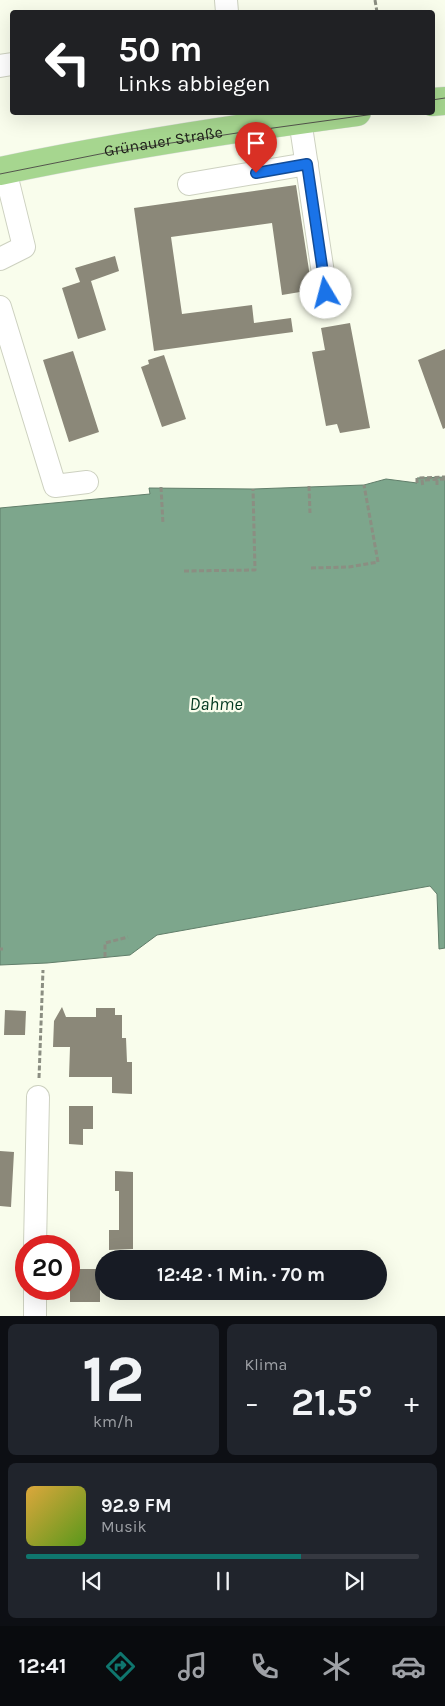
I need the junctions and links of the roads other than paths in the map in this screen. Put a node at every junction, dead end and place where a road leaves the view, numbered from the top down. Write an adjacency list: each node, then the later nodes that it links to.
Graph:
1 (336, 115): 3 (main road, Grünauer Straße)
2 (240, 120): 3 (main road, Grünauer Straße); 5 (main road, Grünauer Straße)
3 (300, 120): 4 (street)
4 (307, 164): 6 (street); 8 (street)
5 (2, 171): 7 (street)
6 (189, 184)
7 (0, 258)
8 (326, 293)
9 (0, 307): 10 (street)
10 (87, 482)
11 (38, 1096): 12 (street)
12 (35, 1235)
13 (35, 1300): 14 (street)
14 (35, 1316)

